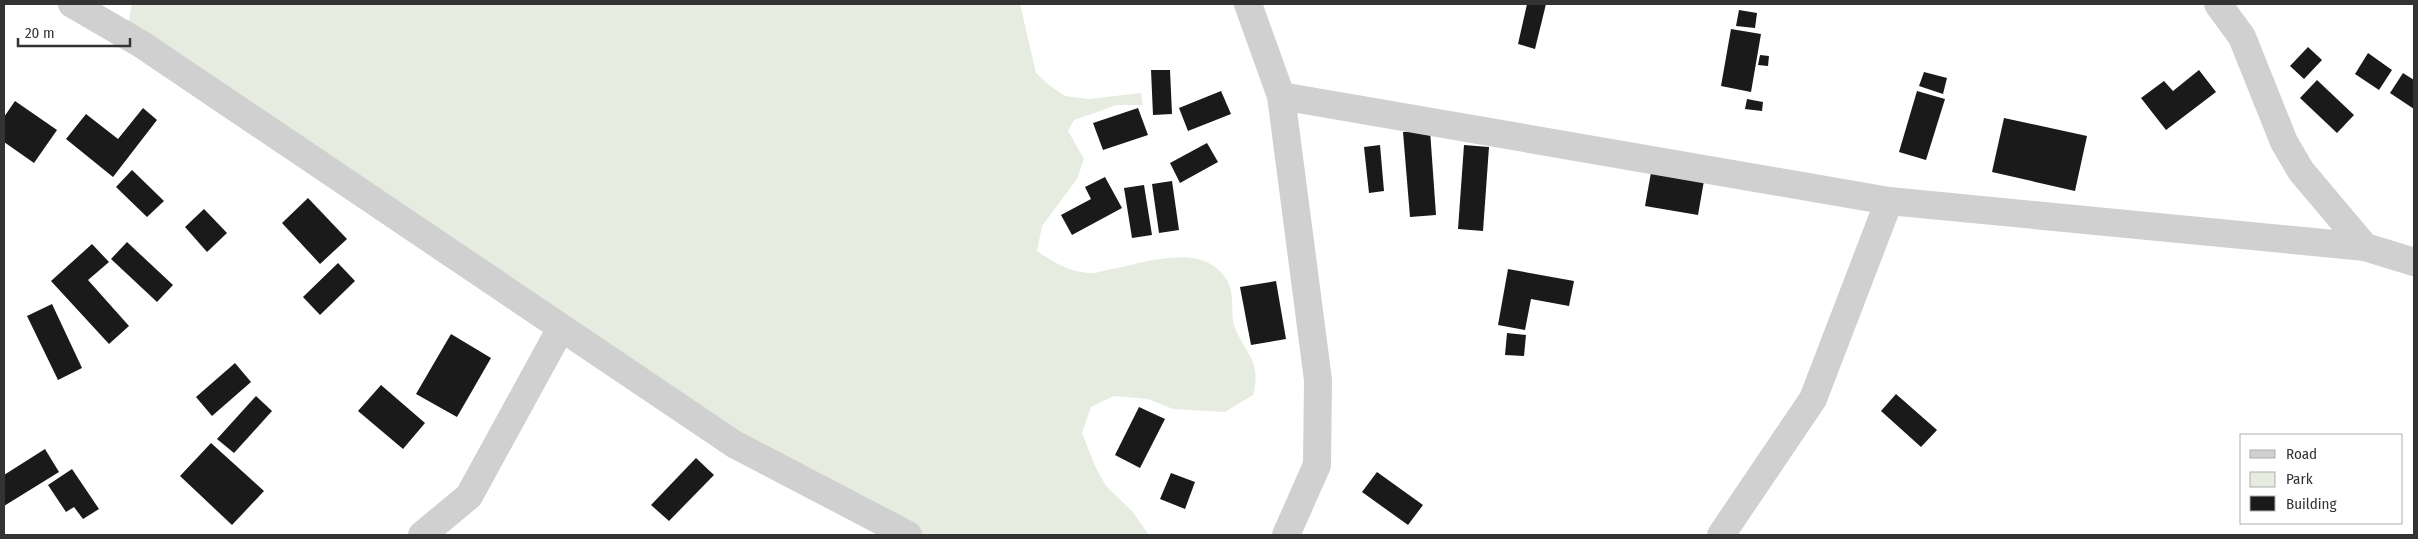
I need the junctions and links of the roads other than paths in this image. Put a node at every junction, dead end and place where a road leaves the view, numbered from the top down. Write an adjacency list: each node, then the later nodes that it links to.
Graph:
1 (72, 4): 8 (street)
2 (1248, 4): 4 (street)
3 (2218, 4): 6 (street)
4 (1281, 96): 5 (street); 11 (street)
5 (1889, 201): 6 (street); 12 (street)
6 (2365, 247): 7 (street)
7 (2414, 262)
8 (561, 328): 9 (street); 10 (street)
9 (422, 535)
10 (908, 535)
11 (1286, 535)
12 (1721, 535)

